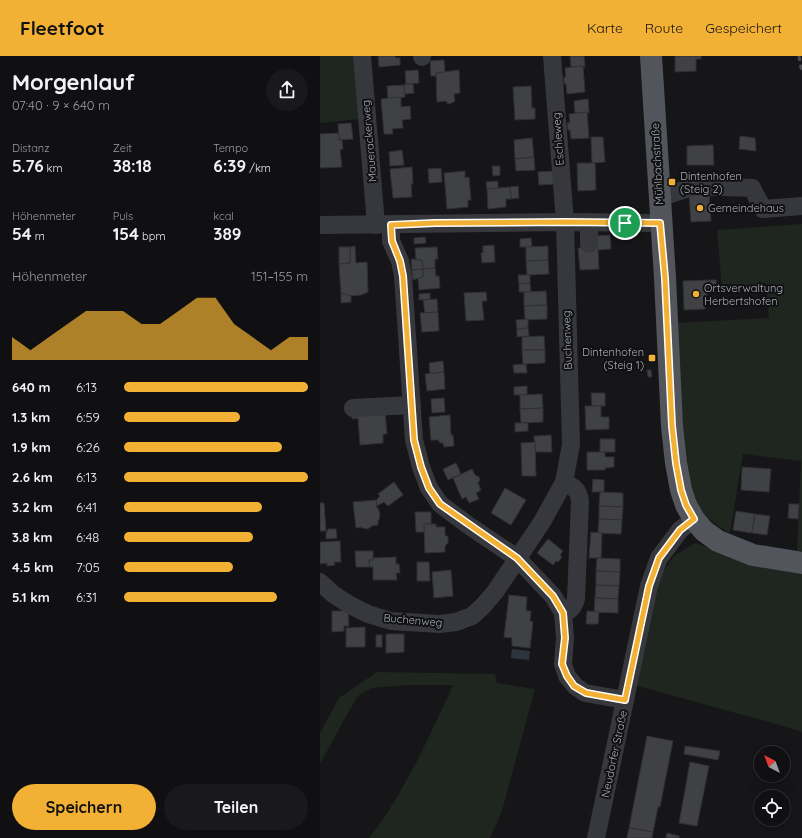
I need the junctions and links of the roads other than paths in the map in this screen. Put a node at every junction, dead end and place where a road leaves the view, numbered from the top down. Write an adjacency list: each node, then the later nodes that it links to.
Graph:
1 (362, 56): 10 (street, Mauerackerweg)
2 (552, 56): 6 (street, Eschleweg)
3 (651, 56): 4 (main road, Mühlbachstraße)
4 (659, 198): 5 (street); 8 (main road, Mühlbachstraße)
5 (802, 206)
6 (565, 222): 7 (street); 10 (street); 14 (street, Buchenweg)
7 (589, 222): 8 (street); 11 (street)
8 (660, 223): 15 (main road, Mühlbachstraße)
9 (320, 225): 10 (street)
10 (384, 225): 12 (street, Mauerackerweg)
11 (589, 244)
12 (412, 405): 13 (street); 16 (street, Mauerackerweg)
13 (353, 408)
14 (564, 482): 16 (street, Buchenweg); 19 (street)
15 (694, 519): 17 (main road, Mühlbachstraße); 20 (street, Neudorfer Straße)
16 (517, 558): 18 (street, Buchenweg); 19 (street, Mauerackerweg)
17 (802, 563)
18 (320, 582)
19 (563, 613): 20 (street)
20 (625, 700): 21 (street, Neudorfer Straße)
21 (596, 838)

